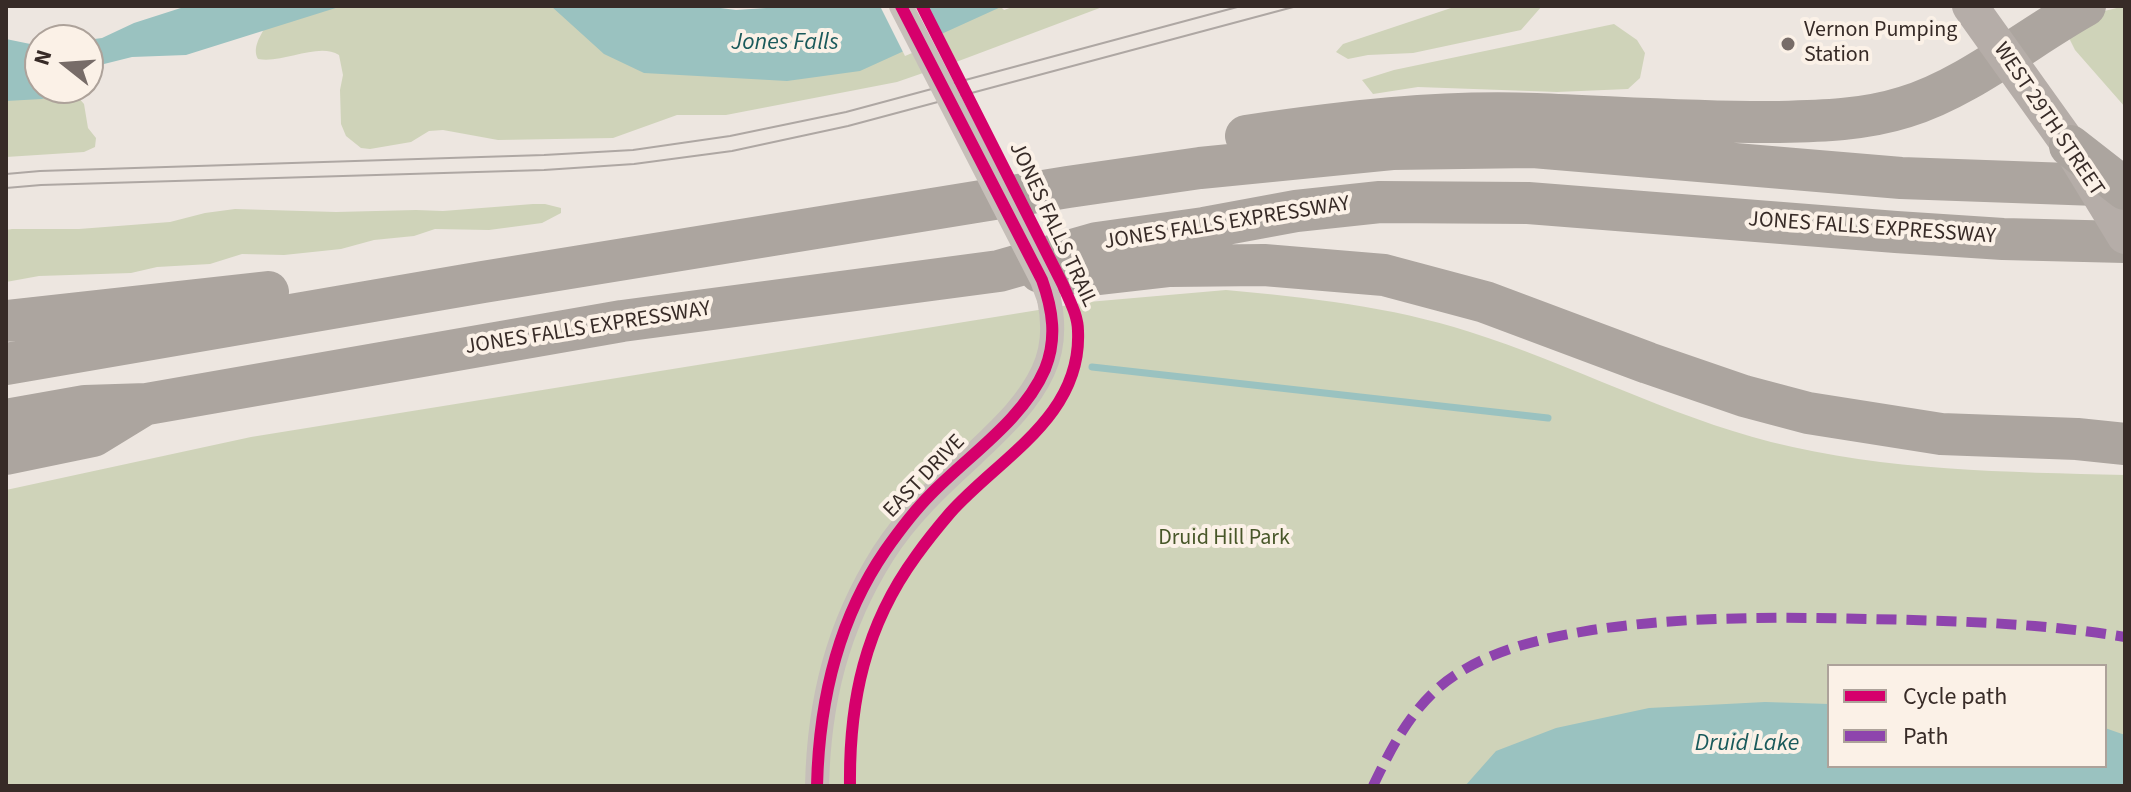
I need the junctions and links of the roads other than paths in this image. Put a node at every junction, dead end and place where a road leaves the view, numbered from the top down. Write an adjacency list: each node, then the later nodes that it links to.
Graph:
1 (901, 6): 18 (street, EAST DRIVE, bridge)
2 (1970, 6): 4 (main road, WEST 29TH STREET, bridge)
3 (2085, 6): 5 (highway)
4 (2070, 146): 6 (highway, bridge); 7 (main road, WEST 29TH STREET, bridge)
5 (1068, 187): 6 (highway); 9 (highway)
6 (2125, 187)
7 (2125, 239): 8 (highway, JONES FALLS EXPRESSWAY)
8 (999, 271): 12 (highway, JONES FALLS EXPRESSWAY); 15 (highway)
9 (483, 282): 10 (highway); 11 (highway)
10 (6, 321)
11 (6, 364)
12 (147, 404): 14 (highway, JONES FALLS EXPRESSWAY); 17 (highway)
13 (2125, 416): 15 (highway)
14 (6, 420)
15 (2077, 439): 16 (highway)
16 (2125, 444)
17 (6, 454)
18 (817, 786)

